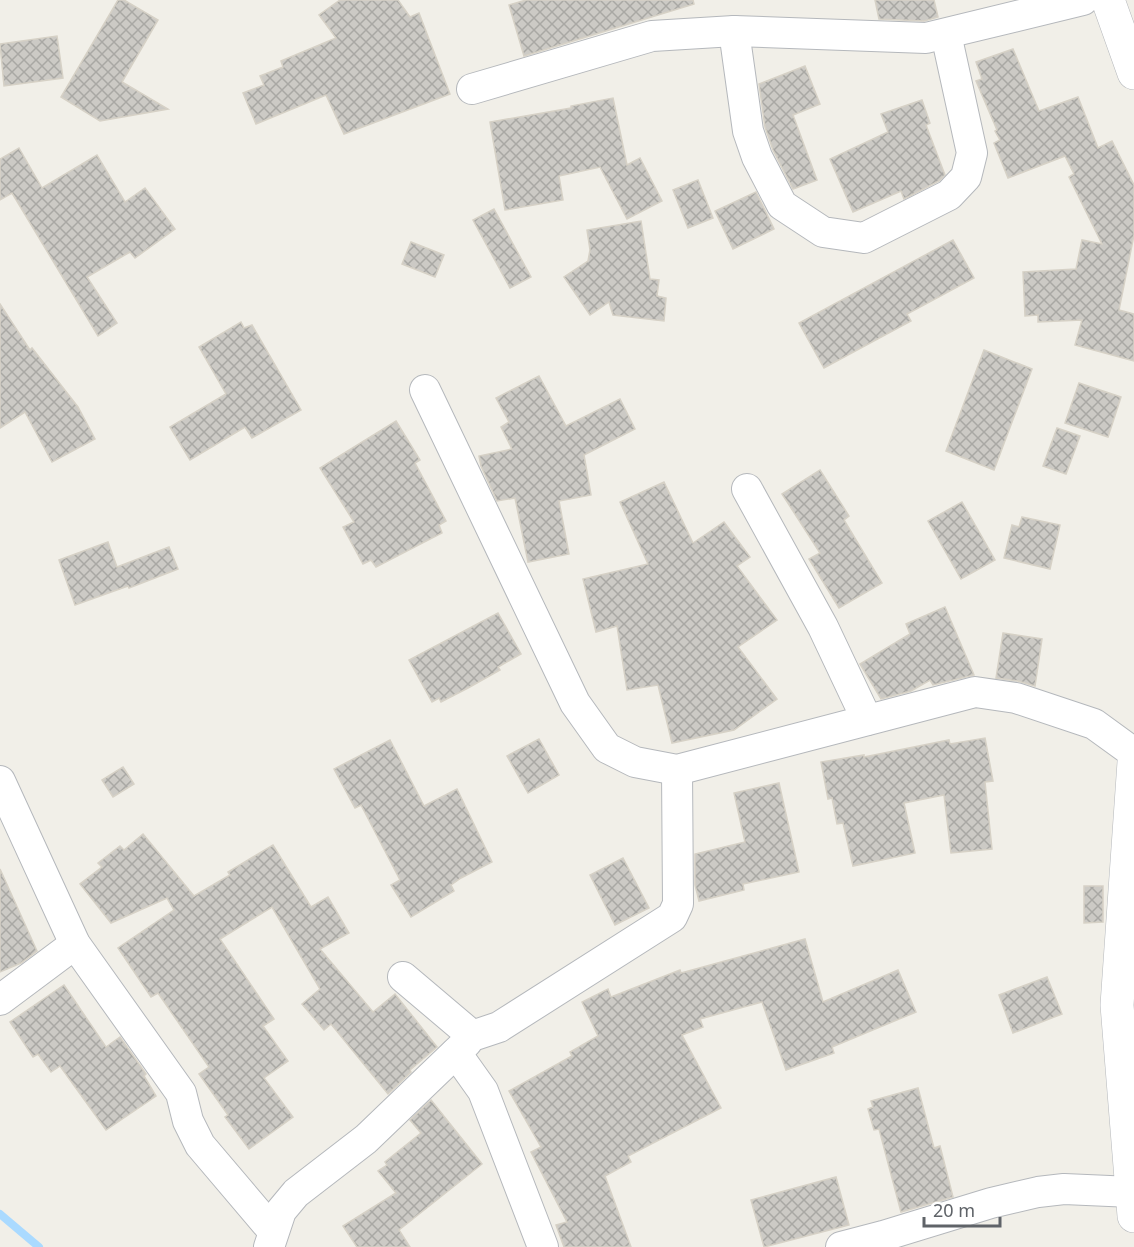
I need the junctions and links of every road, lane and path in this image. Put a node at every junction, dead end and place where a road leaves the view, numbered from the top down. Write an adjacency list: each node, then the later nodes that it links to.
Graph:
1 (1083, 0): 4 (street)
2 (1108, 0): 5 (street)
3 (734, 31): 4 (street); 4 (street); 6 (street)
4 (945, 34)
5 (1134, 73)
6 (472, 89)
7 (425, 390): 12 (street)
8 (747, 489): 9 (street)
9 (867, 720): 10 (street); 12 (street)
10 (1134, 753)
11 (1134, 762): 18 (street)
12 (677, 770): 17 (street)
13 (0, 781): 14 (street)
14 (75, 944): 16 (street); 19 (street)
15 (403, 977): 17 (street)
16 (0, 1000)
17 (463, 1045): 19 (street); 20 (street)
18 (1133, 1204): 21 (street)
19 (271, 1239)
20 (543, 1247)
21 (841, 1247)

